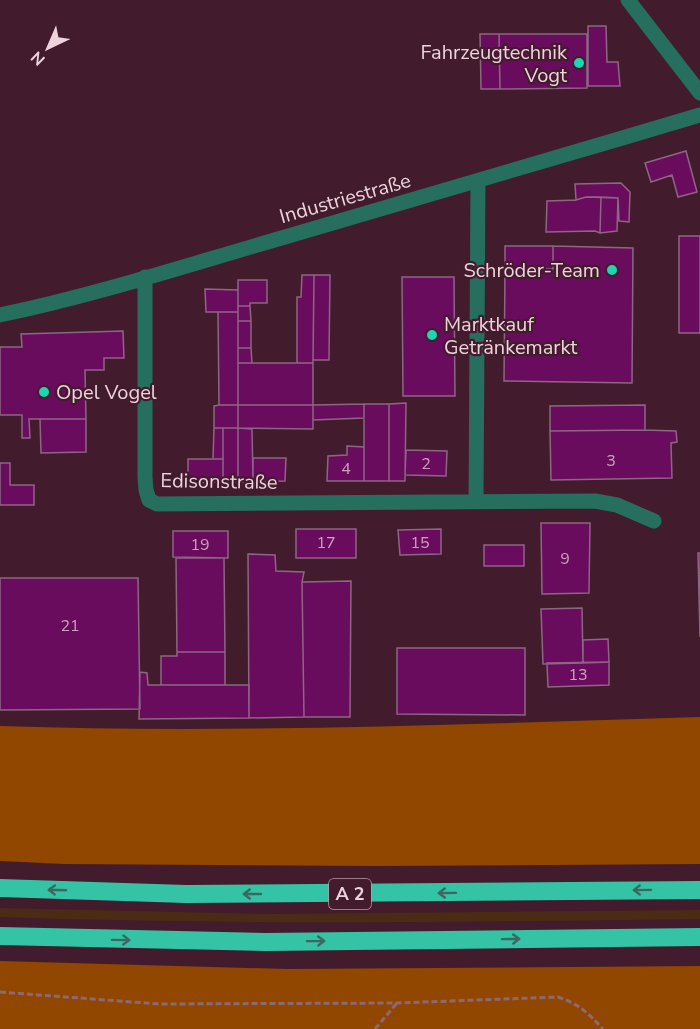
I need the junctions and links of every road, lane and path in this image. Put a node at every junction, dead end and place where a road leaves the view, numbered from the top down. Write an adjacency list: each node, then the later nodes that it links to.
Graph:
1 (628, 0): 2 (street)
2 (700, 93)
3 (700, 115): 4 (street, Industriestraße)
4 (478, 182): 5 (street, Industriestraße); 7 (street)
5 (145, 277): 6 (street, Industriestraße); 7 (street, Edisonstraße)
6 (0, 315)
7 (476, 501): 8 (street, Edisonstraße)
8 (654, 521)
9 (0, 888): 10 (highway, A 2, one-way to 9)
10 (700, 890)
11 (0, 936): 12 (highway, one-way to 12)
12 (700, 937)
13 (0, 992): 14 (path)
14 (397, 1003): 15 (path); 16 (path)
15 (375, 1029)
16 (603, 1029)

